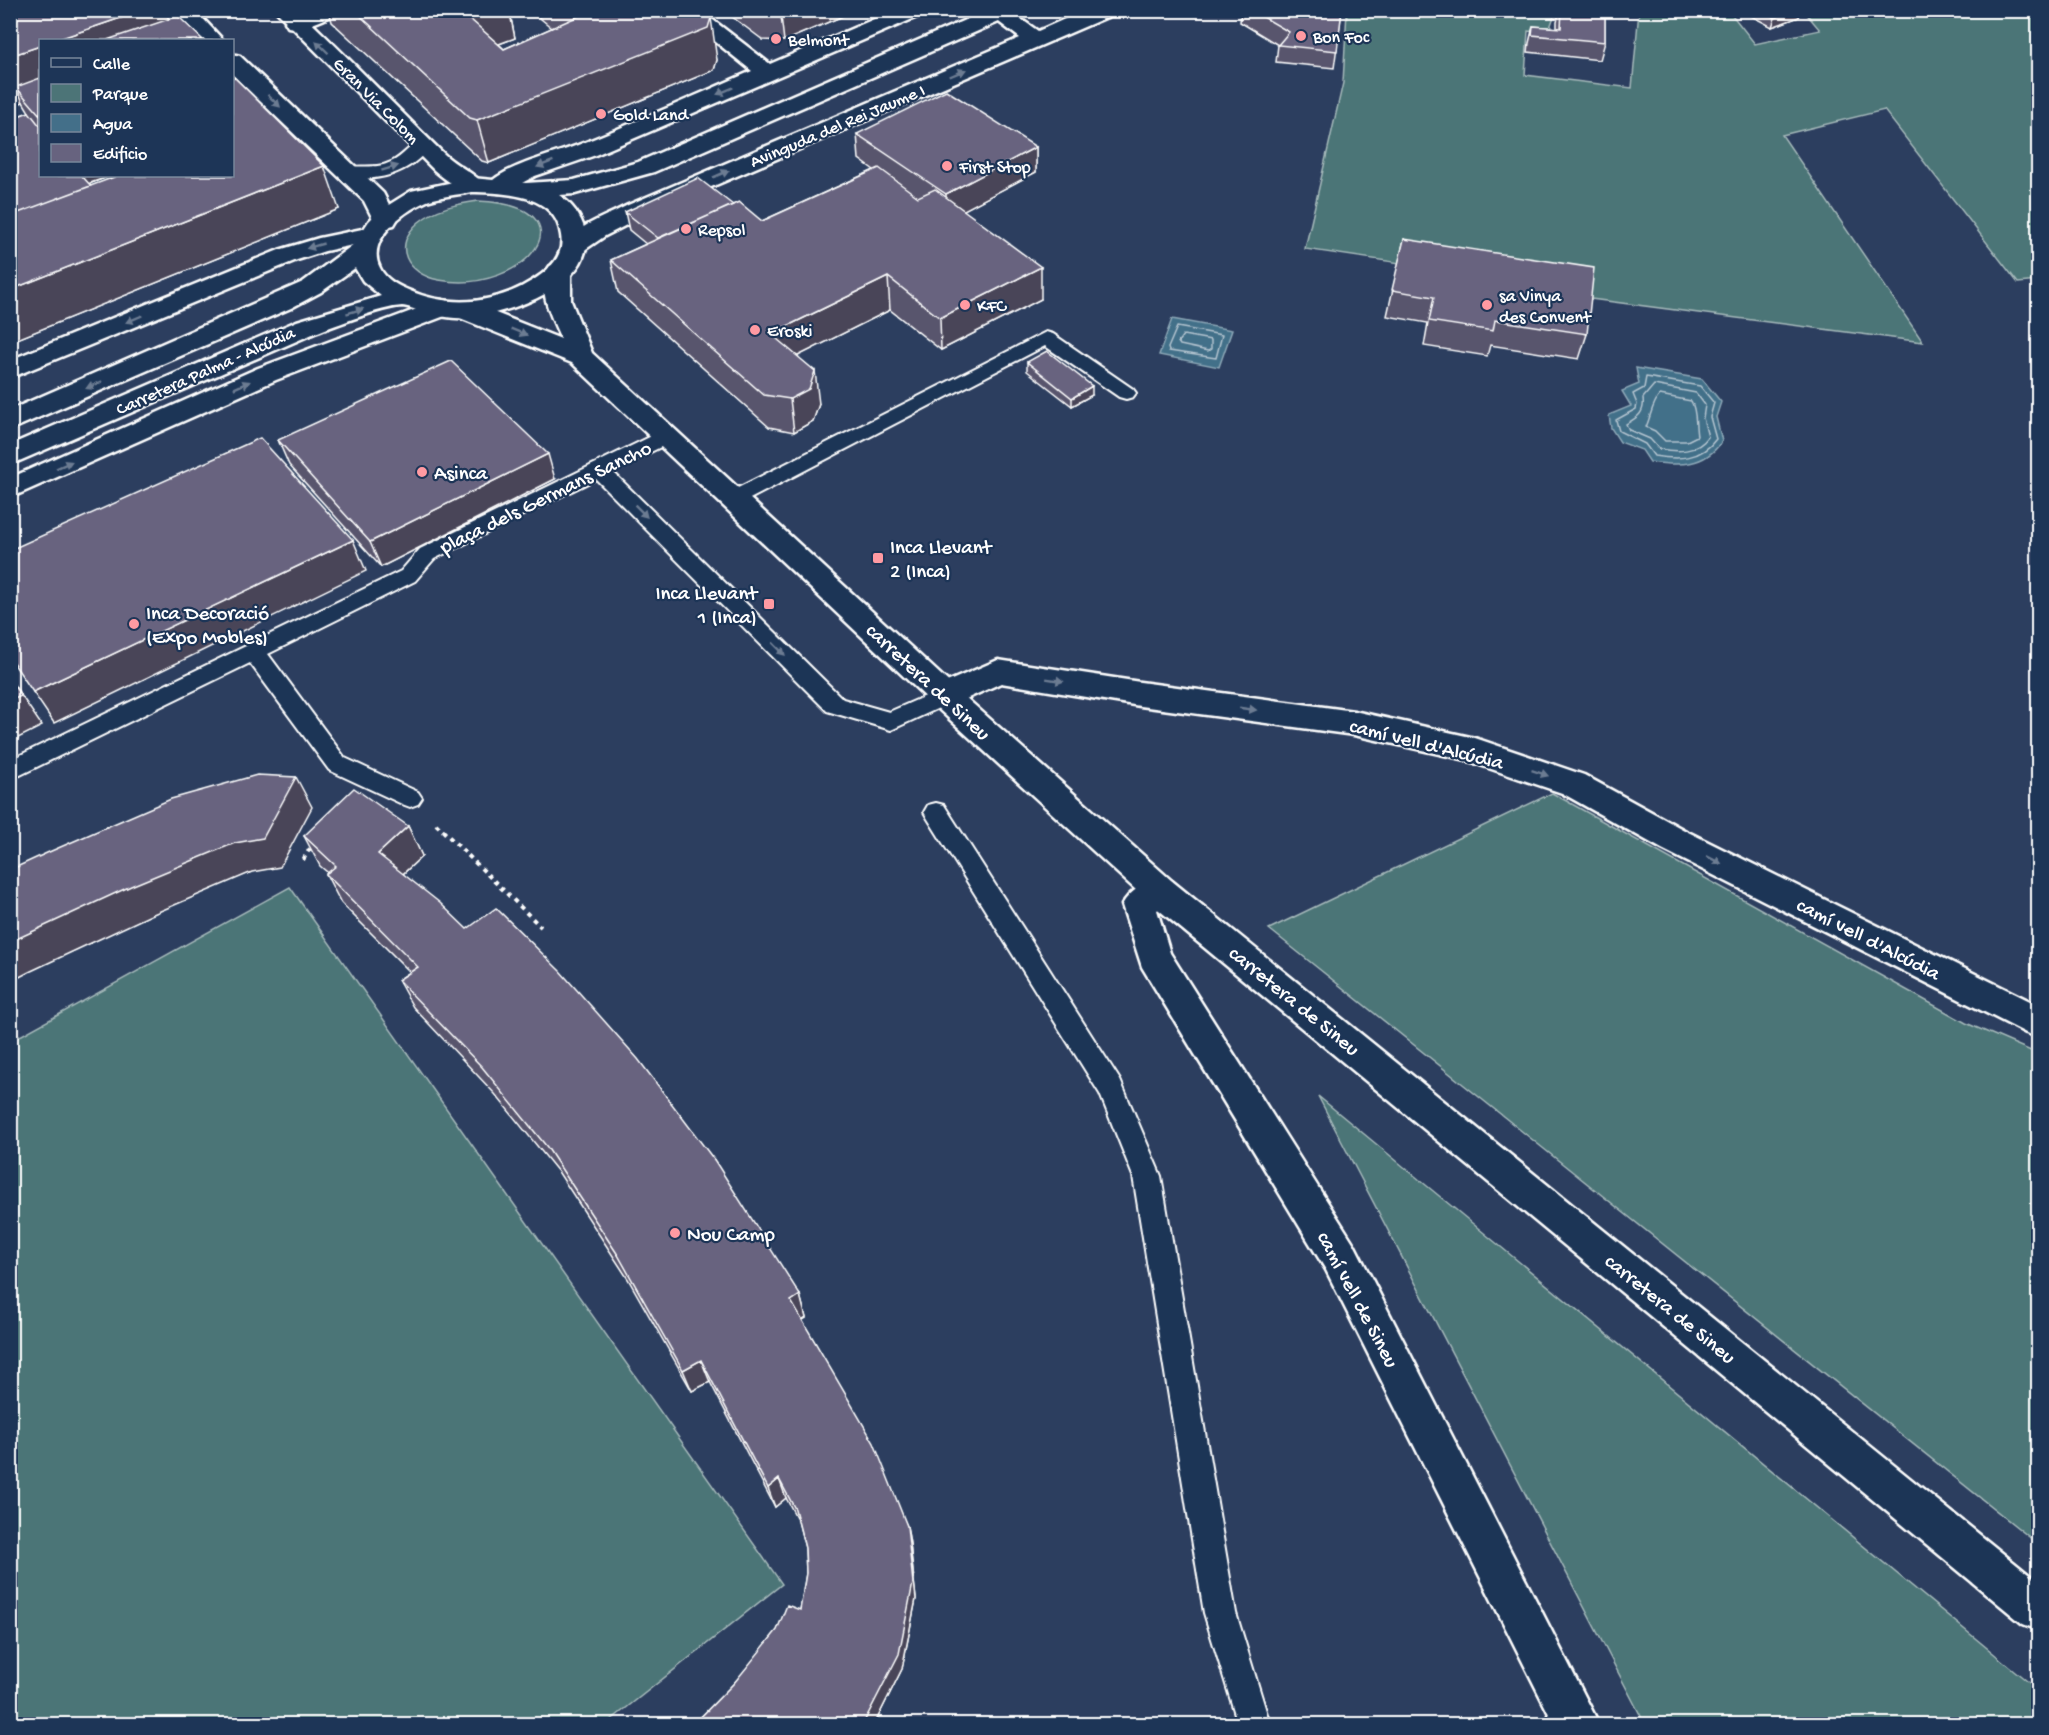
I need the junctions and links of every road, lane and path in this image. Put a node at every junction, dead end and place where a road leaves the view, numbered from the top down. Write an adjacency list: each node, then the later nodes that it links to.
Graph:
1 (182, 10): 8 (main road)
2 (327, 10): 7 (main road)
3 (686, 10): 11 (main road)
4 (915, 10): 11 (main road)
5 (1104, 10): 9 (main road, Avinguda del Rei Jaume I)
6 (1000, 12): 9 (main road); 13 (main road, Avinguda del Rei Jaume I)
7 (291, 16): 12 (main road, Gran Via Colom, one-way to 7)
8 (211, 39)
9 (1037, 40): 18 (main road, Avinguda del Rei Jaume I, one-way to 9)
10 (234, 63): 14 (main road, one-way to 14)
11 (768, 73): 16 (main road, one-way to 16)
12 (423, 146): 14 (lane, one-way to 12); 15 (main road, Gran Via Colom)
13 (646, 167): 17 (main road, Avinguda del Rei Jaume I); 18 (main road, Avinguda del Rei Jaume I)
14 (350, 172): 19 (main road)
15 (472, 185): 16 (main road); 19 (main road)
16 (499, 186): 17 (main road)
17 (528, 190): 18 (main road)
18 (581, 222): 20 (main road)
19 (374, 234): 21 (main road); 24 (main road, one-way to 24); 26 (main road, Carretera Palma - Alcúdia, one-way to 26)
20 (559, 271): 22 (main road); 23 (main road)
21 (405, 298): 22 (main road); 28 (main road, Carretera Palma - Alcúdia, one-way to 21)
22 (453, 309): 23 (main road, one-way to 23); 30 (main road, one-way to 22)
23 (581, 357): 27 (main road, carretera de Sineu)
24 (10, 370)
25 (1126, 393): 31 (lane)
26 (10, 421)
27 (666, 436): 29 (lane, plaça dels Germans Sancho); 31 (main road, carretera de Sineu)
28 (10, 456)
29 (599, 470): 32 (lane, plaça dels Germans Sancho); 33 (lane, one-way to 33)
30 (10, 489)
31 (735, 498): 33 (main road, carretera de Sineu)
32 (254, 652): 34 (lane, plaça dels Germans Sancho); 35 (lane)
33 (944, 696): 39 (main road, carretera de Sineu); 41 (main road, camí vell d'Alcúdia, one-way to 41)
34 (10, 771)
35 (410, 798): 40 (path)
36 (936, 812): 43 (lane)
37 (314, 843): 38 (path)
38 (303, 860)
39 (1160, 891): 42 (main road, carretera de Sineu); 44 (main road, camí vell de Sineu)
40 (541, 927)
41 (2038, 1022)
42 (2038, 1609)
43 (1254, 1725)
44 (1577, 1725)

